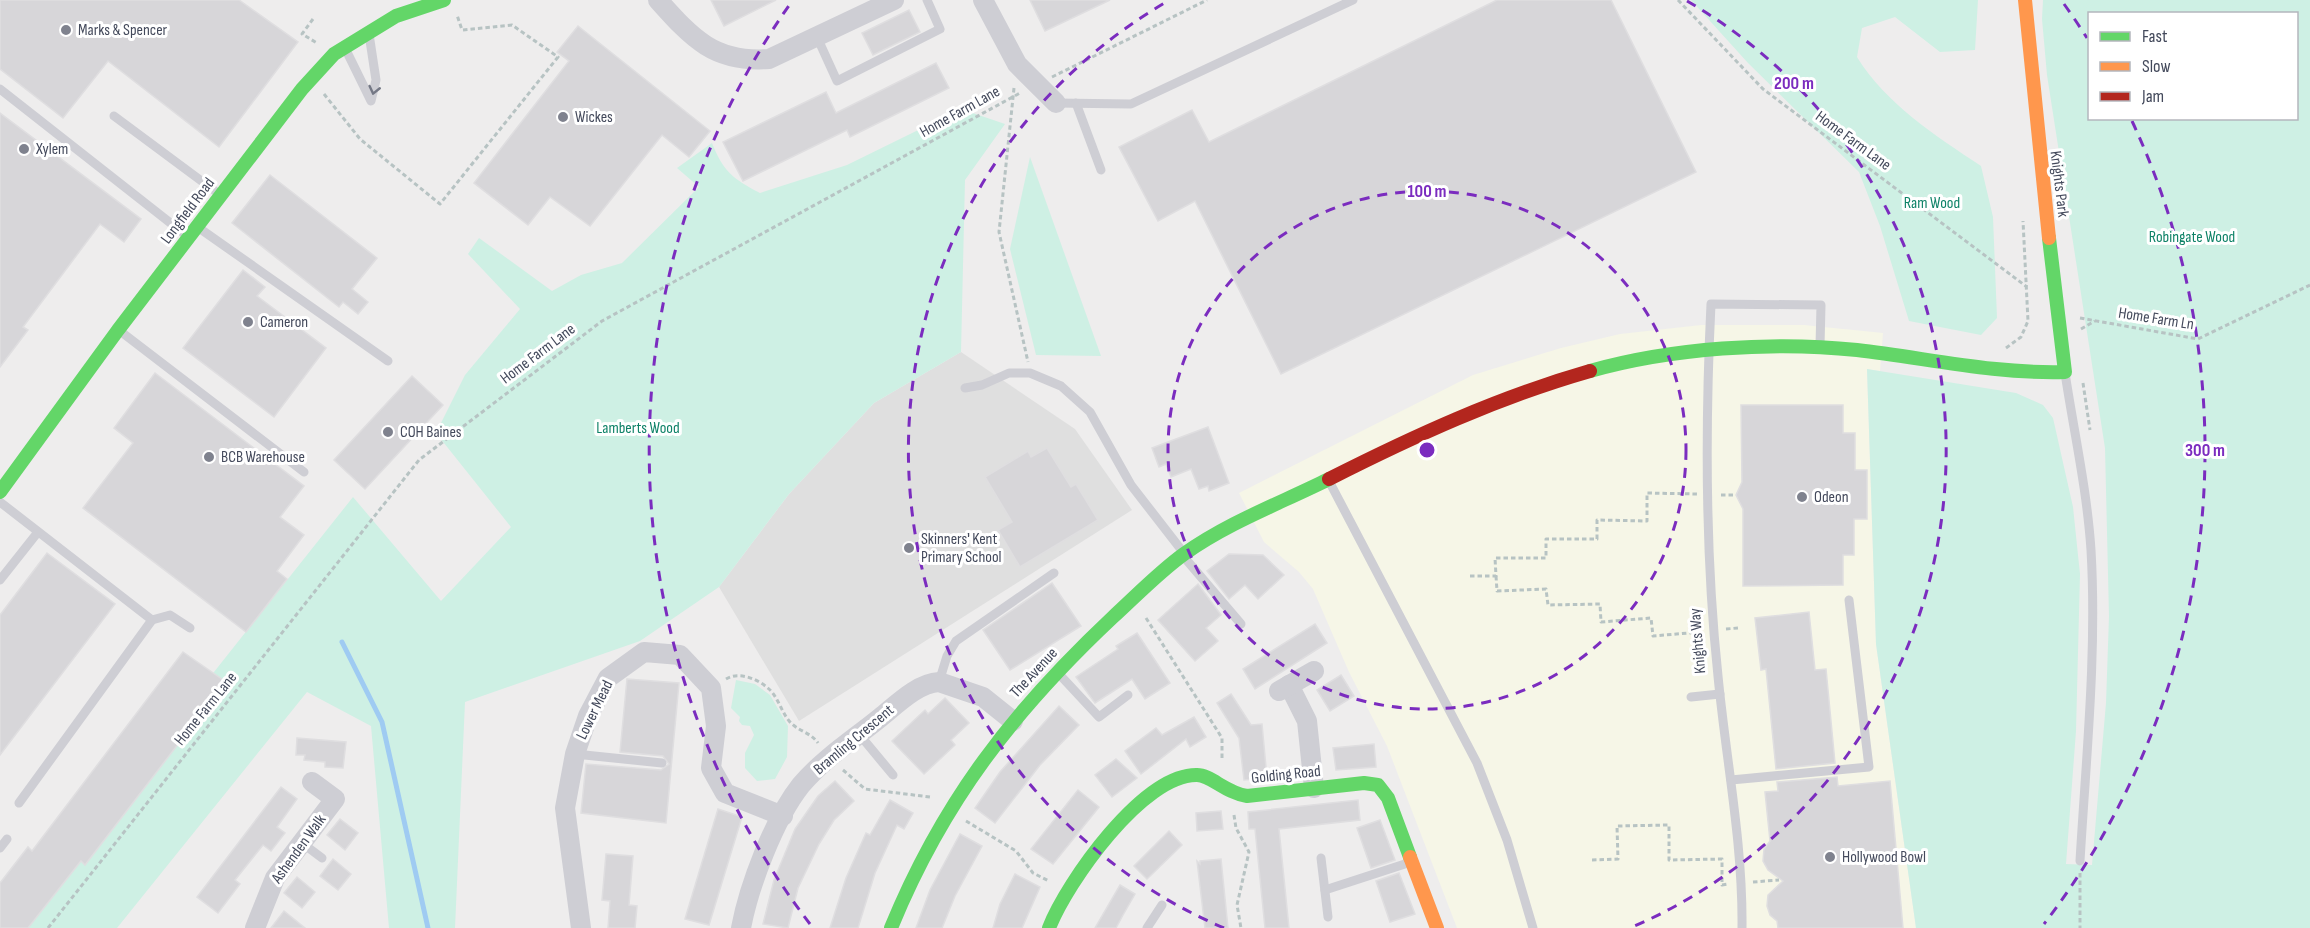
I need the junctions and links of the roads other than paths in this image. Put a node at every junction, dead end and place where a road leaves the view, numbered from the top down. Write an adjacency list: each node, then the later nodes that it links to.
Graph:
1 (444, 0): 8 (street, Longfield Road)
2 (658, 0): 9 (street)
3 (894, 0): 9 (street)
4 (927, 0): 9 (lane)
5 (983, 0): 12 (street)
6 (1353, 0): 13 (lane)
7 (2025, 0): 22 (street, Knights Park)
8 (369, 32): 10 (street, Longfield Road); 10 (lane, one-way to 10)
9 (817, 37)
10 (339, 51): 16 (street, Longfield Road)
11 (0, 89): 17 (lane)
12 (1056, 103): 13 (lane)
13 (1076, 103): 15 (lane)
14 (114, 116): 16 (lane)
15 (1101, 170)
16 (221, 196): 17 (street, Longfield Road)
17 (193, 232): 18 (street, Longfield Road); 21 (lane)
18 (118, 330): 24 (lane); 26 (street, Longfield Road)
19 (1820, 349): 20 (street); 20 (lane, Knights Way); 22 (street)
20 (1709, 351): 25 (street); 39 (lane, Knights Way)
21 (388, 361)
22 (2065, 372): 57 (lane)
23 (965, 388): 29 (lane)
24 (304, 472)
25 (1328, 479): 29 (street, The Avenue); 69 (lane)
26 (3, 482)
27 (0, 502): 28 (lane)
28 (38, 532): 31 (lane); 33 (lane)
29 (1184, 554): 34 (lane); 37 (street, The Avenue)
30 (1054, 573): 38 (lane)
31 (0, 580)
32 (1849, 600): 47 (lane)
33 (152, 620): 35 (lane); 50 (lane)
34 (1241, 624)
35 (190, 628)
36 (1314, 671): 49 (street)
37 (1057, 672): 40 (lane); 42 (street, The Avenue)
38 (939, 682): 42 (street); 43 (street, Bramling Crescent)
39 (1720, 694): 41 (lane); 47 (lane, Knights Way)
40 (1128, 695)
41 (1691, 698)
42 (1012, 721): 65 (street, The Avenue)
43 (858, 734): 46 (lane); 51 (street, Bramling Crescent)
44 (575, 754): 45 (lane); 51 (street, Lower Mead); 63 (street, Lower Mead)
45 (662, 763)
46 (893, 775)
47 (1731, 780): 70 (lane, Knights Way)
48 (312, 782): 53 (street, Ashenden Walk)
49 (1314, 788): 58 (street, Golding Road); 66 (street, Golding Road)
50 (19, 803)
51 (783, 816): 64 (street, Bramling Crescent)
52 (7, 839): 54 (lane)
53 (302, 843): 55 (lane); 62 (street, Ashenden Walk)
54 (0, 848)
55 (322, 858)
56 (1322, 858): 59 (lane)
57 (2080, 861)
58 (1413, 862): 59 (lane); 68 (street, Golding Road)
59 (1325, 890): 61 (lane)
60 (1162, 905): 67 (lane)
61 (1328, 917)
62 (255, 928)
63 (581, 928)
64 (741, 928)
65 (891, 928)
66 (1049, 928)
67 (1147, 928)
68 (1437, 928)
69 (1533, 928)
70 (1742, 928)

